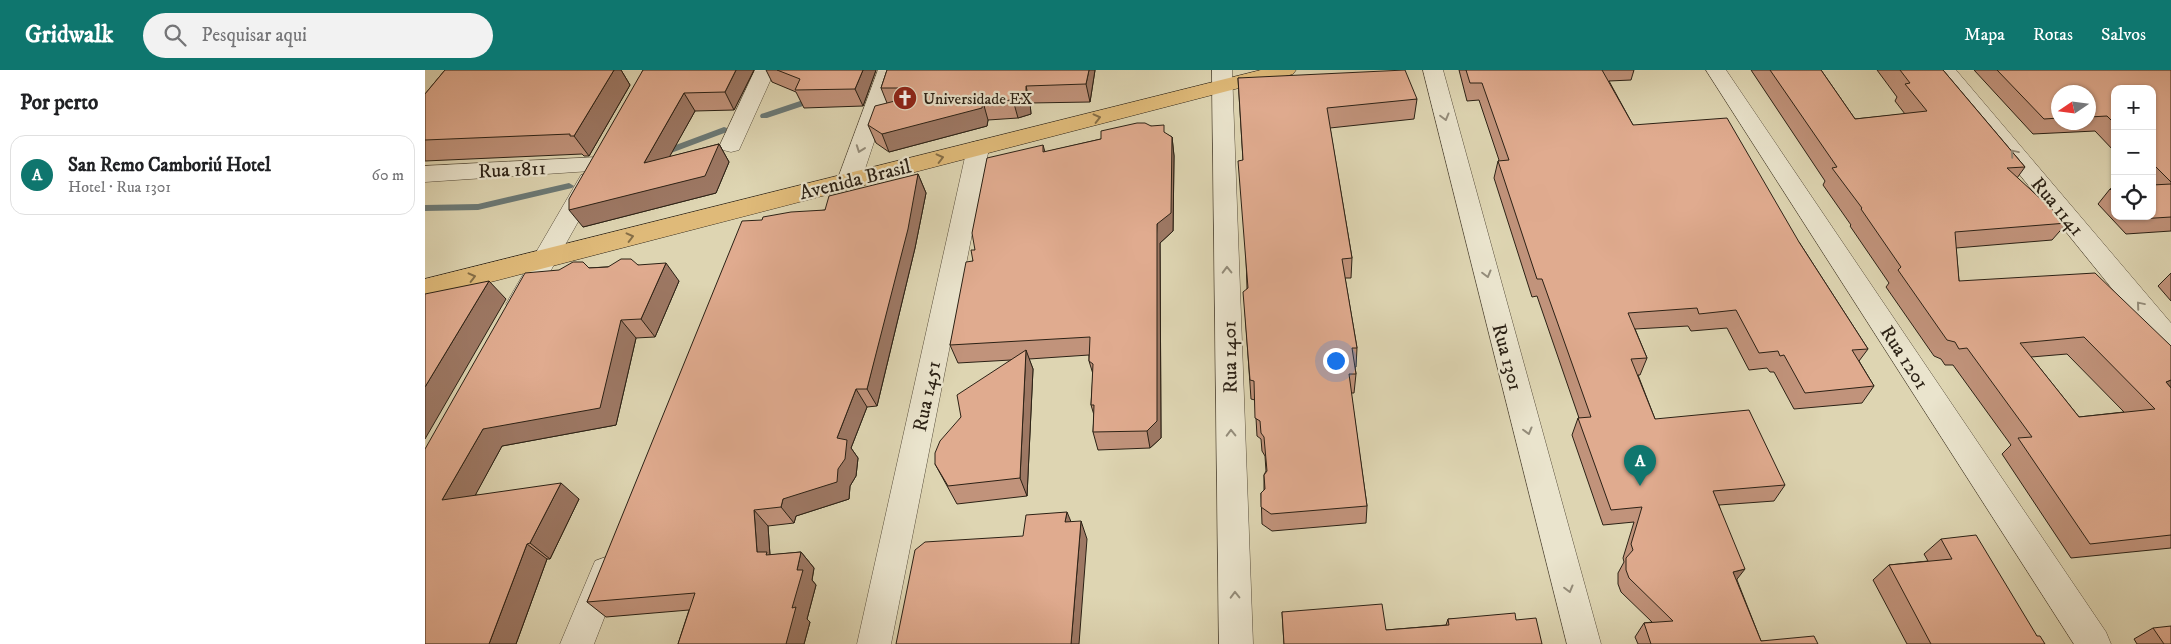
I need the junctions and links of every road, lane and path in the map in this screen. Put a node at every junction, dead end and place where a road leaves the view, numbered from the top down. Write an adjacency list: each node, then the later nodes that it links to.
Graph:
1 (765, 70): 8 (street)
2 (888, 70): 11 (street, one-way to 11)
3 (1285, 70): 7 (main road, Avenida Brasil)
4 (1433, 70): 22 (street, Rua 1301, one-way to 22)
5 (1716, 70): 23 (street, Rua 1201)
6 (1945, 70): 17 (street, Rua 1141, one-way to 6)
7 (1222, 78): 9 (main road, Avenida Brasil, one-way to 7); 21 (street, Rua 1401, one-way to 7)
8 (731, 145)
9 (977, 148): 11 (main road, Avenida Brasil, one-way to 9); 20 (street, Rua 1451)
10 (425, 174): 14 (street, Rua 1811)
11 (849, 181): 12 (main road, Avenida Brasil)
12 (751, 206): 13 (street); 14 (main road, Avenida Brasil, one-way to 12)
13 (741, 233)
14 (545, 258): 15 (main road, Avenida Brasil, one-way to 14); 16 (street)
15 (425, 289)
16 (506, 326)
17 (2171, 342)
18 (617, 544): 19 (street)
19 (577, 644)
20 (874, 644)
21 (1236, 644)
22 (1584, 644)
23 (2094, 644)

